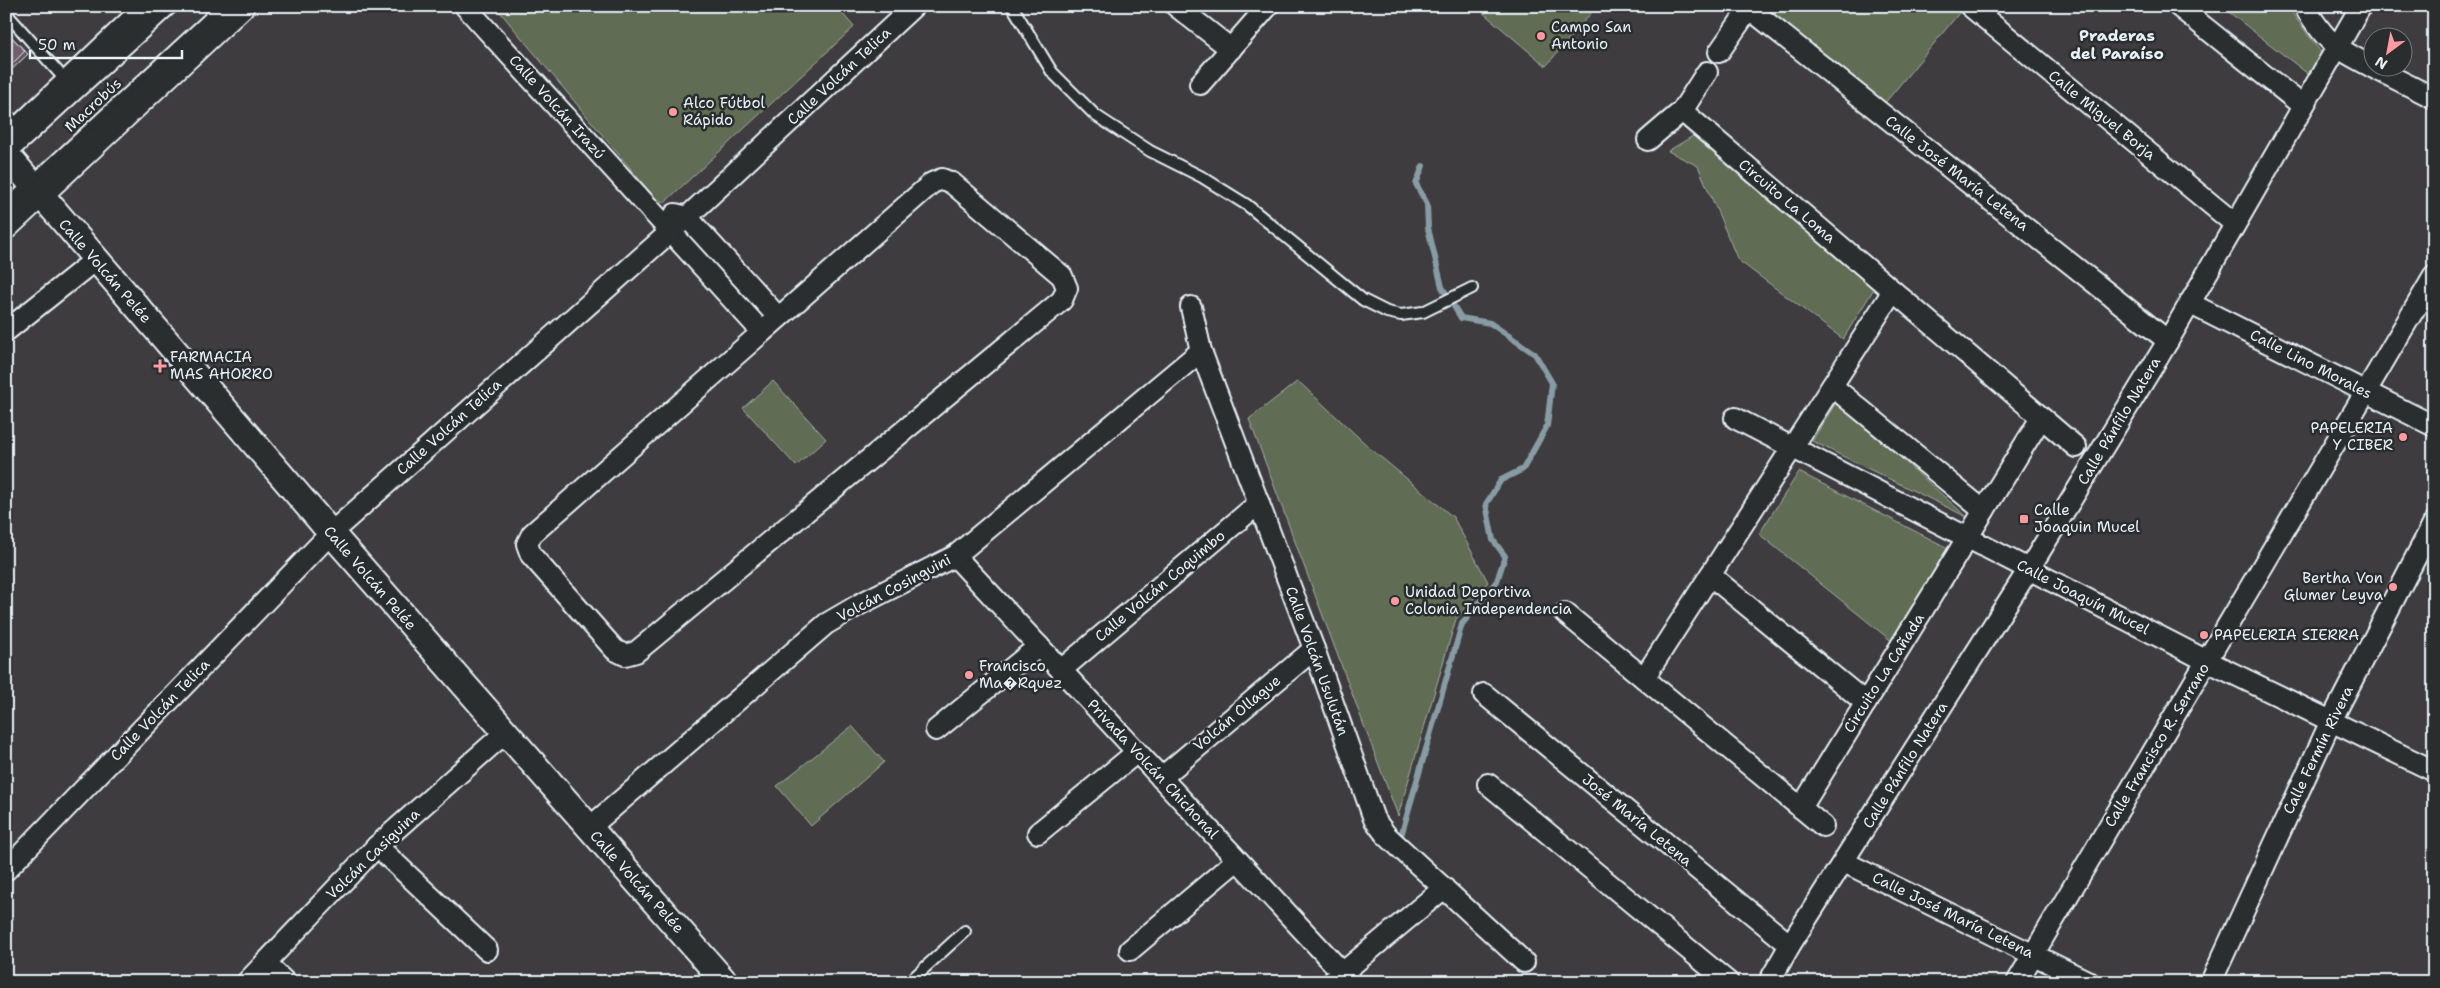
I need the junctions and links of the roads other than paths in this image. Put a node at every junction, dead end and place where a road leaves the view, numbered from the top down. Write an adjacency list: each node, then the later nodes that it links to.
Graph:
1 (149, 6): 22 (street)
2 (174, 6): 28 (lane, Macrobús)
3 (222, 6): 28 (lane, Macrobús)
4 (241, 6): 28 (street)
5 (464, 6): 30 (street, Calle Volcán Irazú)
6 (914, 6): 31 (street, Calle Volcán Telica)
7 (1012, 6): 37 (lane)
8 (1176, 6): 16 (street)
9 (1268, 6): 16 (street)
10 (1970, 6): 32 (street, Calle Miguel Borja)
11 (2178, 6): 25 (street)
12 (2304, 6): 17 (street)
13 (2361, 6): 17 (street, Calle Pánfilo Natera)
14 (1749, 7): 18 (street); 46 (street, Calle José María Letena)
15 (6, 13): 22 (lane)
16 (1231, 48): 23 (street)
17 (2336, 48): 19 (street); 25 (street, Calle Pánfilo Natera)
18 (1719, 52)
19 (2362, 61)
20 (1707, 72): 26 (street)
21 (2395, 78): 24 (street)
22 (68, 84): 28 (street)
23 (1200, 84)
24 (2434, 98)
25 (2303, 106): 32 (street, Calle Pánfilo Natera)
26 (1682, 111): 27 (street); 38 (street, Circuito La Loma)
27 (1648, 140)
28 (16, 156): 29 (lane, Macrobús); 33 (street); 35 (street, Calle Volcán Pelée)
29 (6, 206)
30 (649, 208): 31 (street); 34 (street, Calle Volcán Irazú)
31 (687, 216): 34 (street, Calle Volcán Telica); 39 (street)
32 (2234, 224): 40 (street, Calle Pánfilo Natera)
33 (6, 226)
34 (669, 231): 42 (street, Calle Volcán Irazú); 58 (street, Calle Volcán Telica)
35 (95, 260): 44 (street); 58 (street, Calle Volcán Pelée)
36 (2434, 276): 49 (street, Calle Francisco R. Serrano)
37 (1472, 288)
38 (1893, 292): 48 (street); 51 (street, Circuito La Loma)
39 (758, 294): 42 (street); 43 (street)
40 (2189, 303): 46 (street, Calle Pánfilo Natera); 49 (street, Calle Lino Morales)
41 (1191, 307): 47 (street, Calle Volcán Usulután)
42 (740, 310): 45 (street, Calle Volcán Irazú)
43 (778, 318): 45 (street); 45 (street)
44 (6, 331)
45 (762, 332)
46 (2168, 341): 61 (street, Calle Pánfilo Natera)
47 (1201, 351): 55 (street, Calle Volcán Usulután); 60 (street, Volcán Cosinguini)
48 (1832, 386): 54 (street); 56 (street)
49 (2366, 392): 52 (street, Calle Lino Morales); 66 (street, Calle Francisco R. Serrano)
50 (1734, 418): 54 (street, Calle Joaquín Mucel)
51 (2041, 418): 53 (street, Circuito La Loma); 56 (street)
52 (2434, 426)
53 (2076, 447)
54 (1792, 448): 59 (street, Calle Joaquín Mucel); 62 (street)
55 (1259, 503): 65 (street, Calle Volcán Usulután); 67 (street, Calle Volcán Coquimbo)
56 (1984, 511): 59 (street)
57 (2434, 522): 71 (street, Calle Fermín Rivera)
58 (331, 533): 73 (street, Calle Volcán Pelée); 85 (street, Calle Volcán Telica)
59 (1967, 538): 61 (street, Calle Joaquín Mucel); 70 (street, Circuito La Cañada)
60 (955, 556): 64 (street, Privada Volcán Chichonal); 80 (street, Volcán Cosinguini)
61 (2029, 569): 66 (street, Calle Joaquín Mucel); 84 (street, Calle Pánfilo Natera)
62 (1710, 575): 68 (street); 70 (street)
63 (1566, 613): 68 (street)
64 (1038, 646): 67 (street, Privada Volcán Chichonal); 72 (street)
65 (1314, 649): 76 (street, Volcán Ollague); 86 (street, Calle Volcán Usulután)
66 (2207, 661): 71 (street, Calle Joaquín Mucel); 91 (street, Calle Francisco R. Serrano)
67 (1061, 670): 74 (street, Privada Volcán Chichonal)
68 (1644, 678): 78 (street)
69 (1484, 694): 88 (street, José María Letena)
70 (1866, 703): 78 (street, Circuito La Cañada)
71 (2331, 721): 75 (street, Calle Joaquín Mucel); 103 (street, Calle Fermín Rivera)
72 (936, 730)
73 (506, 732): 80 (street, Calle Volcán Pelée); 82 (street, Volcán Casiguina)
74 (1137, 752): 76 (street, Privada Volcán Chichonal); 81 (street)
75 (2434, 771)
76 (1161, 778): 83 (street, Privada Volcán Chichonal)
77 (1488, 784): 99 (street)
78 (1802, 808): 79 (street)
79 (1823, 826)
80 (589, 828): 97 (street, Calle Volcán Pelée)
81 (1038, 833)
82 (377, 846): 89 (street); 93 (street, Volcán Casiguina)
83 (1237, 860): 90 (street); 94 (street, Privada Volcán Chichonal)
84 (1844, 862): 88 (street, Calle Pánfilo Natera); 91 (street, Calle José María Letena)
85 (6, 870)
86 (1444, 888): 92 (street, Calle Volcán Usulután); 94 (street)
87 (965, 931): 98 (lane)
88 (1790, 945): 100 (street, Calle Pánfilo Natera)
89 (487, 950)
90 (1130, 950)
91 (2033, 955): 101 (street, Calle Francisco R. Serrano); 102 (street, Calle José María Letena)
92 (1524, 962)
93 (266, 963): 95 (street, Volcán Casiguina); 96 (street)
94 (1342, 979)
95 (247, 982)
96 (285, 982)
97 (725, 982)
98 (909, 982)
99 (1728, 982)
100 (1769, 982)
101 (2017, 982)
102 (2089, 982)
103 (2211, 982)

